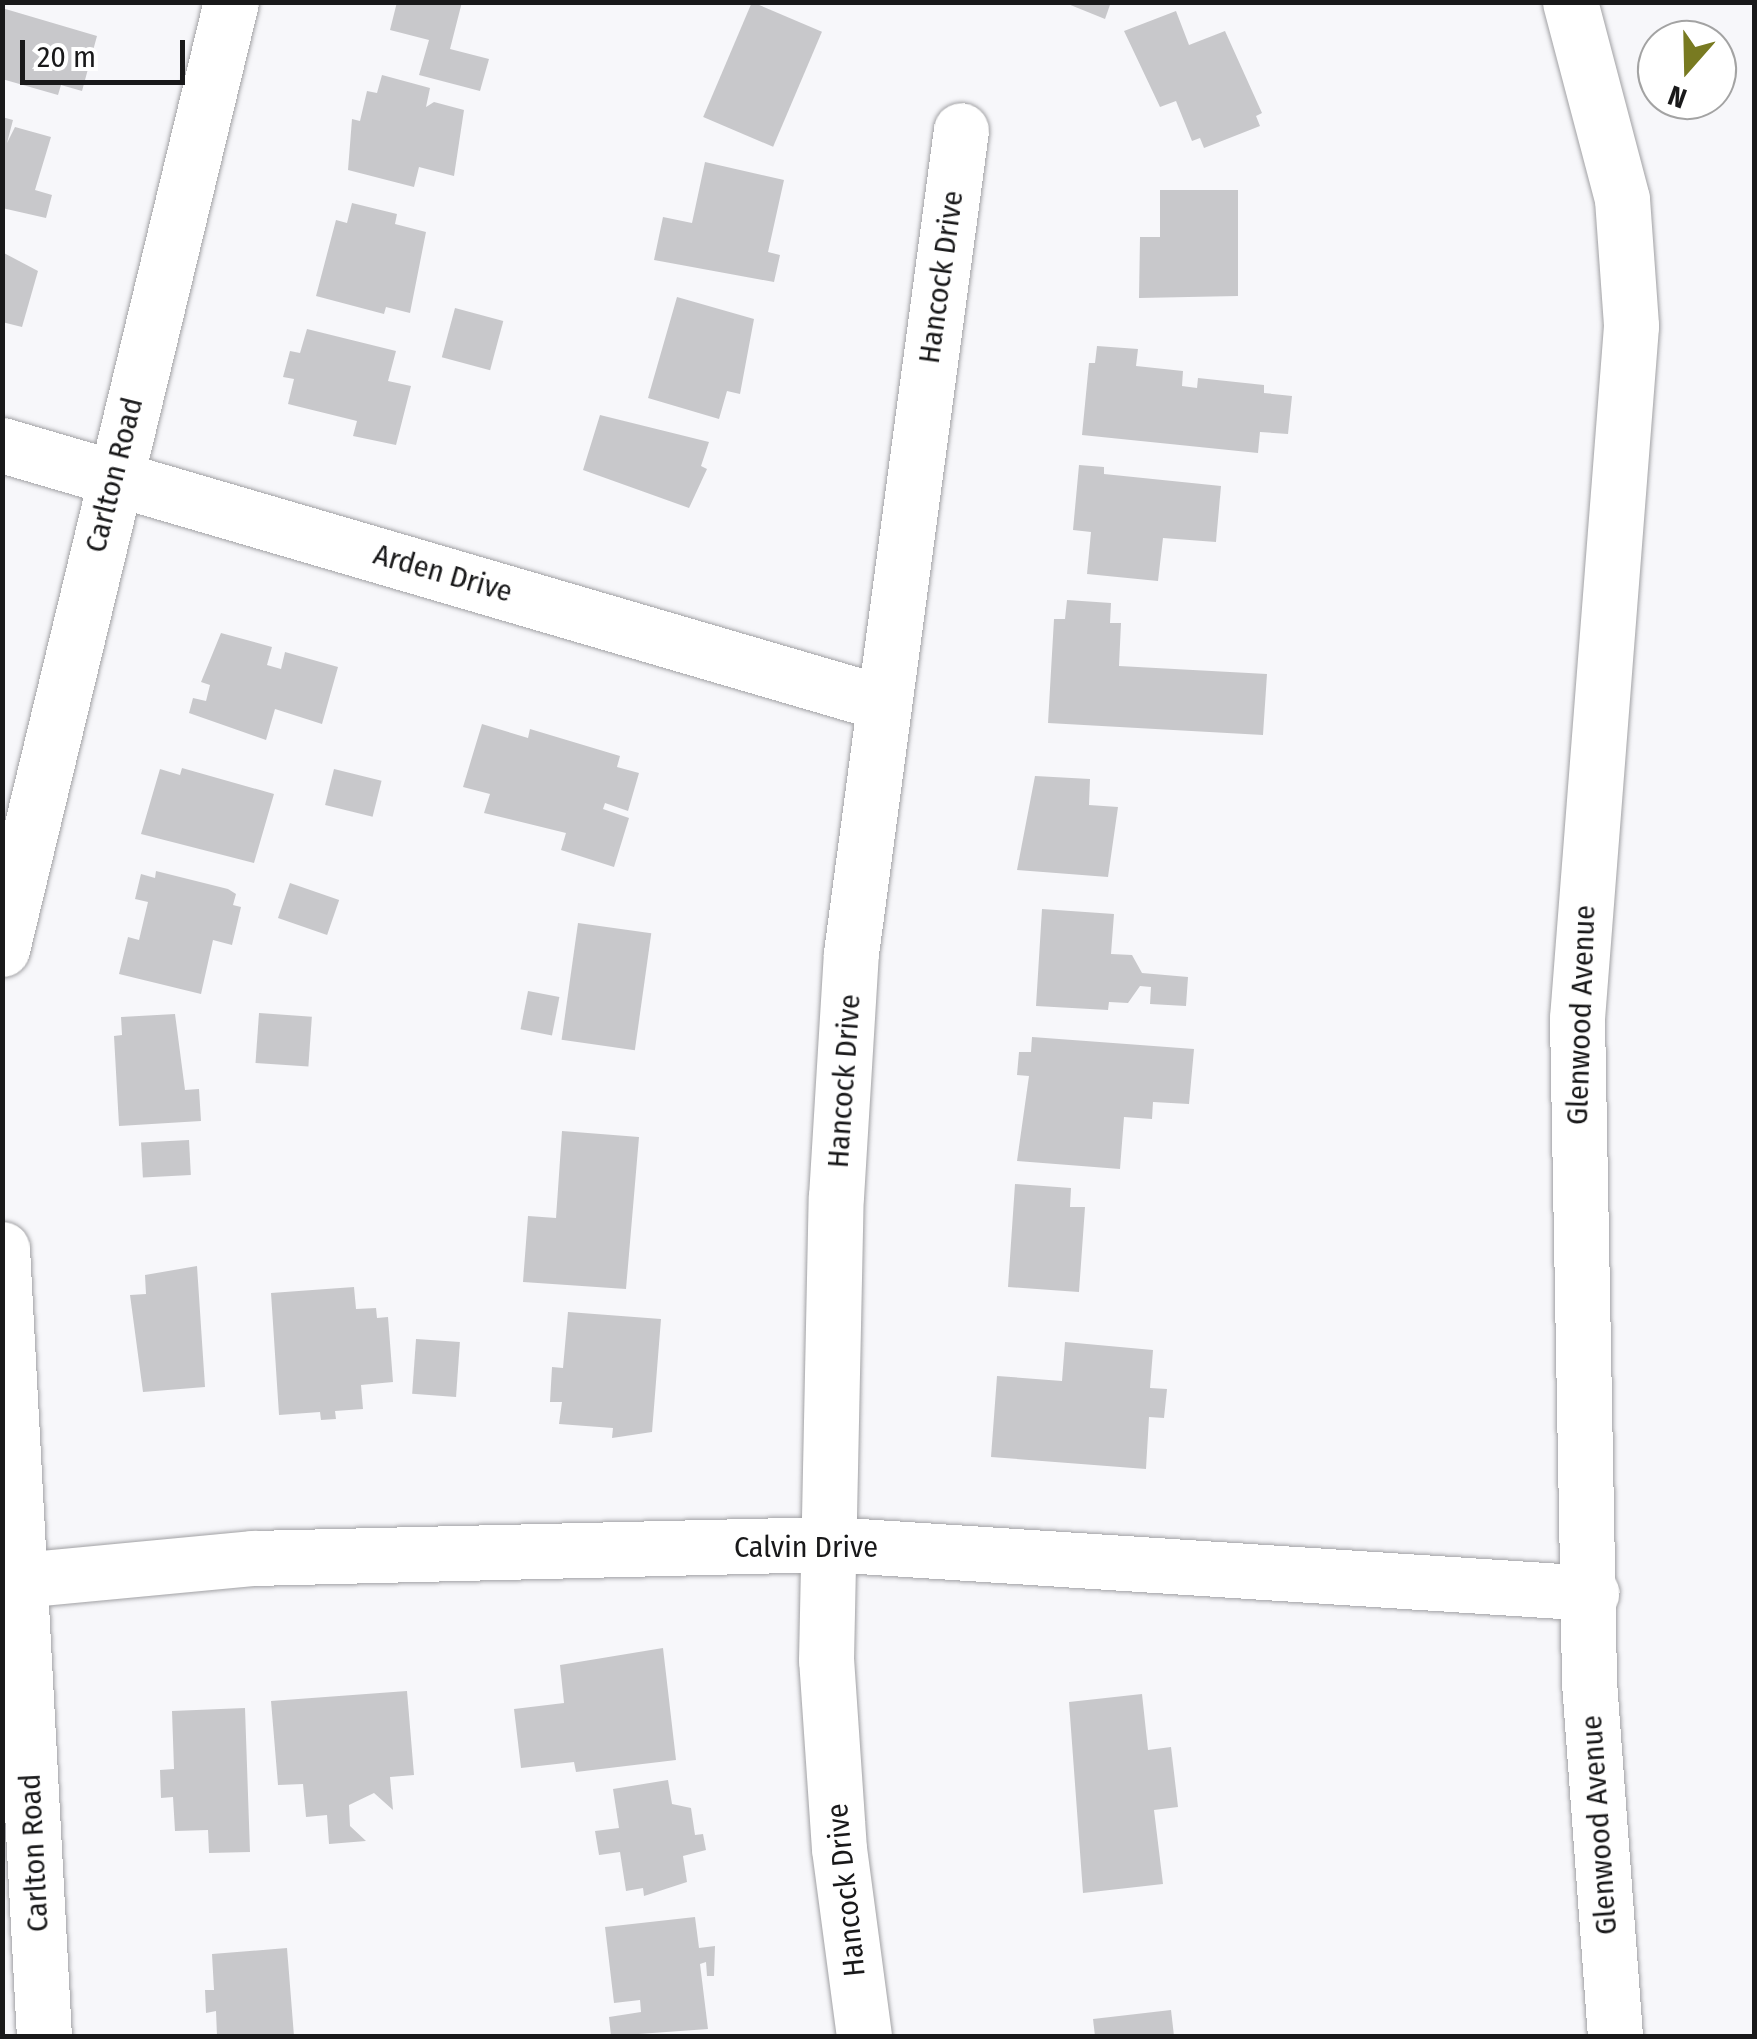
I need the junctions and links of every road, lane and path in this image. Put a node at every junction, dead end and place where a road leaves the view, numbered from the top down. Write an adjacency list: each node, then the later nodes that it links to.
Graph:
1 (231, 2): 5 (street, Carlton Road)
2 (1570, 2): 11 (street, Glenwood Avenue)
3 (961, 130): 6 (street, Hancock Drive)
4 (2, 445): 5 (street, Arden Drive)
5 (114, 476): 6 (street, Arden Drive); 7 (street, Carlton Road)
6 (883, 703): 9 (street, Hancock Drive)
7 (2, 950)
8 (2, 1249): 10 (street, Carlton Road)
9 (828, 1544): 10 (street, Calvin Drive); 11 (street, Calvin Drive); 13 (street, Hancock Drive)
10 (20, 1580): 12 (street, Carlton Road)
11 (1590, 1593): 14 (street, Glenwood Avenue)
12 (44, 2036)
13 (864, 2036)
14 (1615, 2036)

